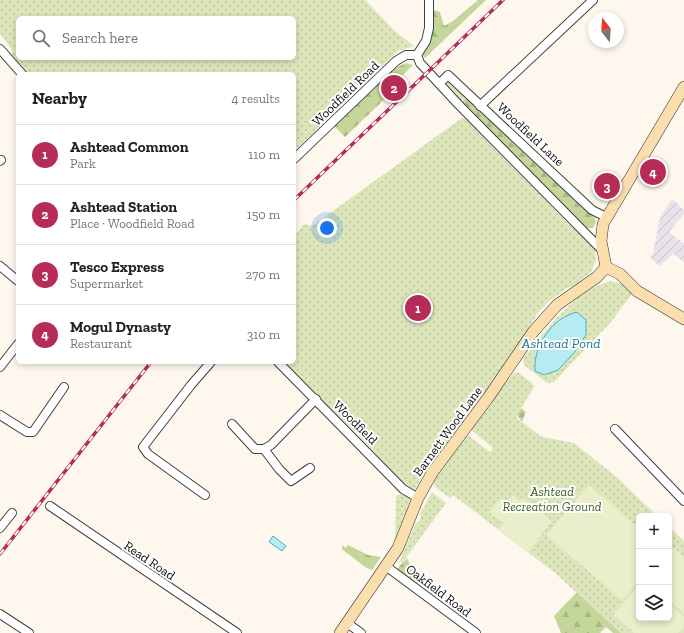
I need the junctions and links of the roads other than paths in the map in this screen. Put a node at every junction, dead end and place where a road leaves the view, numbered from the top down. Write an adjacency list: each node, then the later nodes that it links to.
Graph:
1 (430, 0): 4 (street)
2 (593, 0): 8 (street)
3 (0, 49): 5 (street)
4 (417, 55): 6 (street); 9 (street, Woodfield Road)
5 (20, 72)
6 (439, 84): 8 (street, Woodfield Lane); 11 (street)
7 (683, 92): 10 (street)
8 (480, 106): 10 (street, Woodfield Lane)
9 (296, 157)
10 (606, 217): 12 (street)
11 (583, 230): 12 (street); 13 (street)
12 (601, 231): 13 (street)
13 (602, 250): 15 (street)
14 (0, 266): 16 (street)
15 (606, 267): 17 (street); 30 (street, Barnett Wood Lane)
16 (16, 279)
17 (684, 319)
18 (16, 347): 21 (street)
19 (210, 364): 29 (street)
20 (280, 364): 23 (street, Woodfield)
21 (0, 367)
22 (64, 387): 24 (street)
23 (316, 399): 27 (street); 30 (street, Woodfield)
24 (0, 415)
25 (232, 424): 27 (street)
26 (615, 429): 31 (street)
27 (264, 449): 28 (street)
28 (310, 468)
29 (205, 495)
30 (418, 498): 35 (street, Barnett Wood Lane)
31 (684, 501)
32 (50, 506): 39 (street, Read Road)
33 (12, 513): 34 (street)
34 (0, 528)
35 (387, 567): 37 (street, Barnett Wood Lane); 42 (street, Oakfield Road)
36 (0, 614): 38 (street)
37 (347, 624): 40 (street, Barnett Wood Lane); 41 (street)
38 (29, 633)
39 (237, 633)
40 (340, 633)
41 (361, 633)
42 (476, 633)

